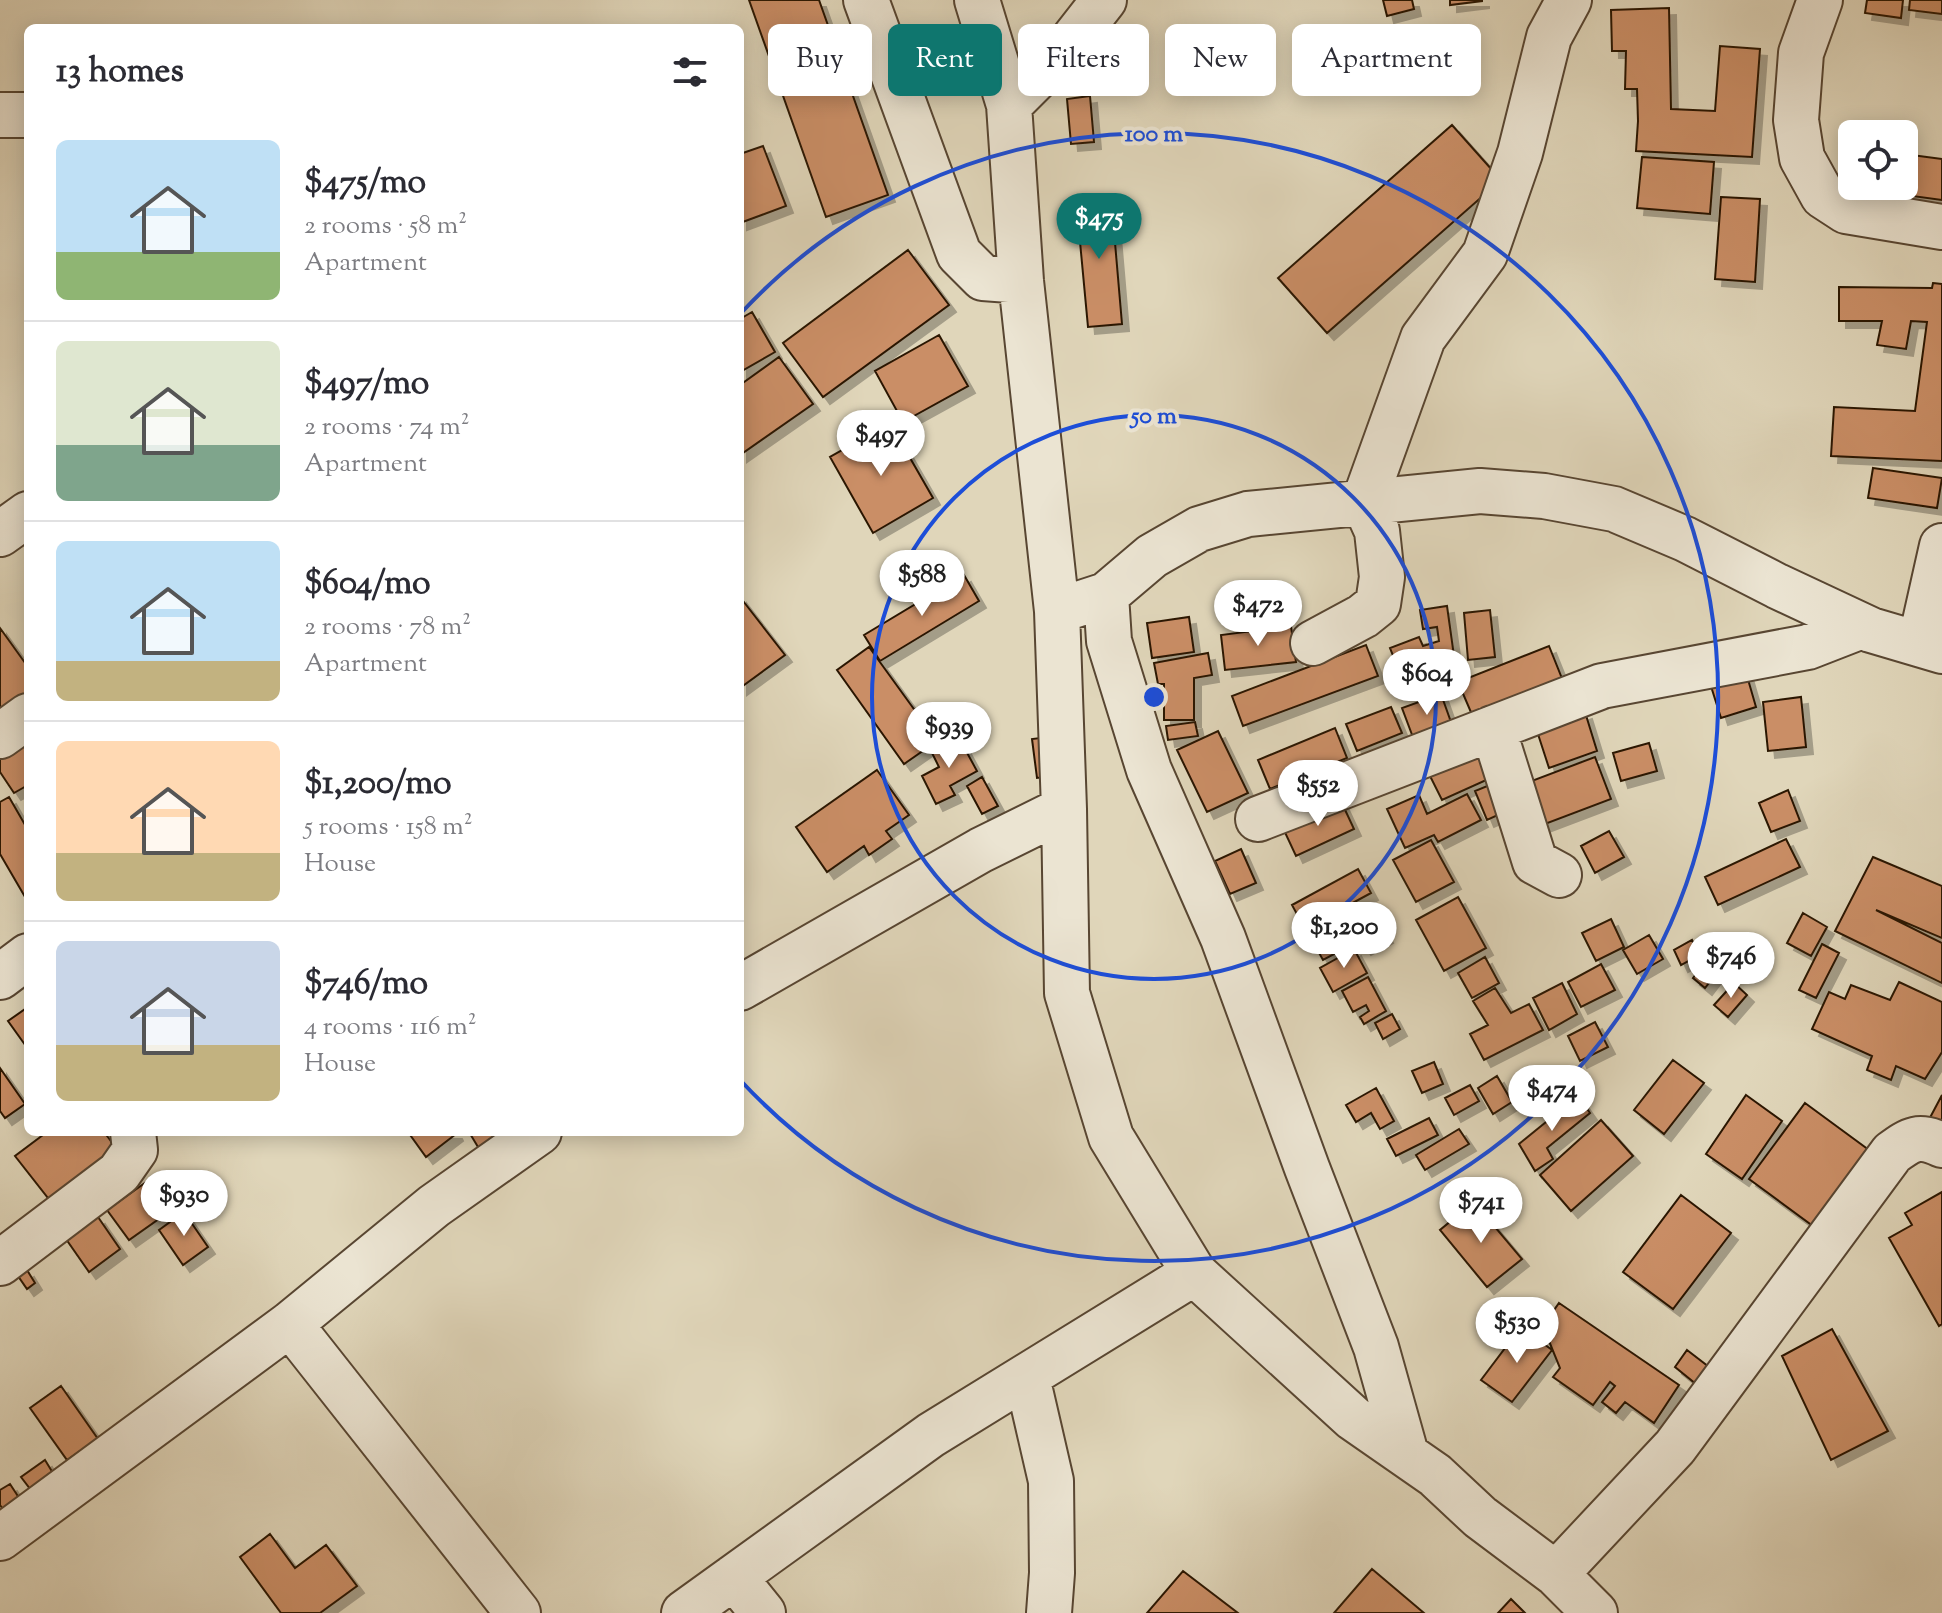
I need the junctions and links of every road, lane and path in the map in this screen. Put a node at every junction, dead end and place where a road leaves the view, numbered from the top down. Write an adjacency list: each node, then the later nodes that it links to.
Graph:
1 (866, 0): 10 (street)
2 (977, 0): 6 (street)
3 (1104, 0): 6 (street)
4 (1569, 0): 11 (street)
5 (1820, 0): 9 (street)
6 (1009, 105): 10 (street)
7 (0, 115): 8 (street)
8 (24, 115)
9 (1942, 227)
10 (1021, 281): 16 (street)
11 (1364, 502): 15 (street); 17 (street); 18 (street)
12 (24, 517): 13 (street)
13 (0, 534)
14 (1942, 546): 19 (street)
15 (1106, 595): 16 (street); 36 (street)
16 (1057, 611): 23 (street)
17 (1862, 626): 19 (street); 21 (street)
18 (1313, 643)
19 (1931, 648)
20 (24, 719): 22 (street)
21 (1493, 728): 24 (street); 25 (street)
22 (0, 736)
23 (1064, 809): 28 (street); 33 (street)
24 (1258, 819)
25 (1559, 875)
26 (24, 959): 27 (street)
27 (0, 977)
28 (744, 979)
29 (133, 1136): 32 (street)
30 (533, 1136): 34 (street)
31 (1942, 1145): 38 (street)
32 (0, 1263)
33 (1194, 1273): 35 (street); 36 (street)
34 (290, 1324): 37 (street); 40 (street)
35 (1027, 1377): 39 (street); 43 (street)
36 (1406, 1454): 38 (street)
37 (0, 1538)
38 (1556, 1574): 44 (street)
39 (734, 1577): 41 (street); 42 (street)
40 (518, 1613)
41 (684, 1613)
42 (763, 1613)
43 (1049, 1613)
44 (1595, 1613)

